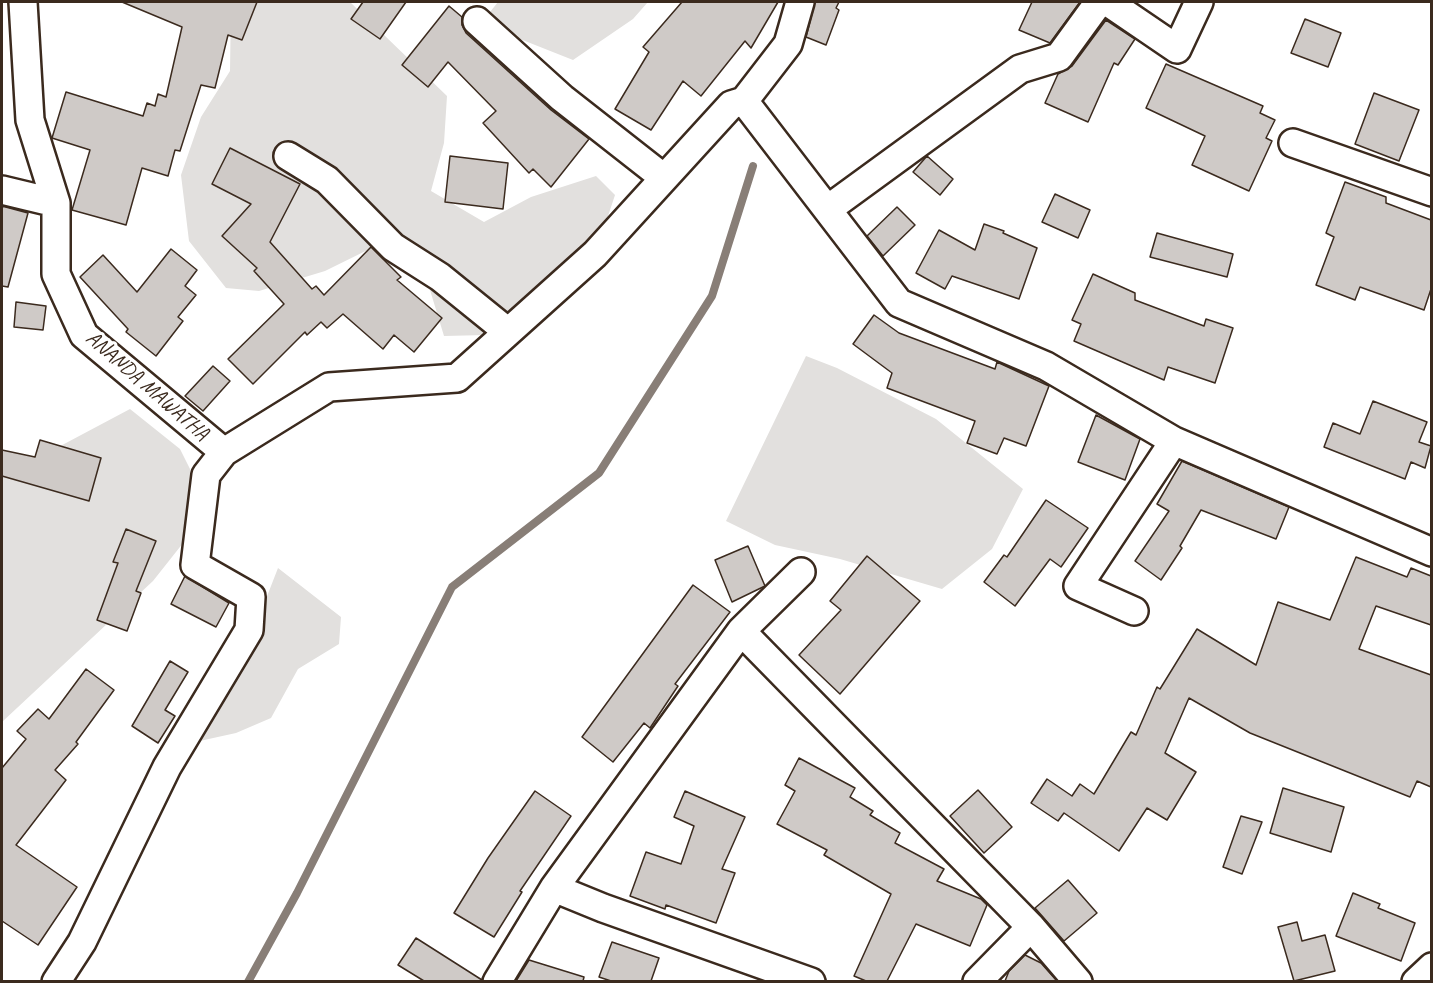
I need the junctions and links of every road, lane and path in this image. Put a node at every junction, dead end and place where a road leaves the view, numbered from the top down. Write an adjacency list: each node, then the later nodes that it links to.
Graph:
1 (23, 2): 13 (street, ANANDA MAWATHA)
2 (800, 2): 7 (street)
3 (1099, 2): 14 (street)
4 (1108, 2): 5 (street)
5 (1199, 2)
6 (477, 21): 10 (street)
7 (744, 101): 10 (street); 14 (street)
8 (1293, 143): 12 (street)
9 (288, 156): 15 (street)
10 (664, 178): 15 (street)
11 (2, 190): 13 (street)
12 (1431, 192)
13 (56, 203): 17 (street, ANANDA MAWATHA)
14 (828, 209): 16 (street)
15 (508, 332): 17 (street)
16 (1174, 441): 18 (street); 20 (street)
17 (224, 452): 25 (street)
18 (1431, 552)
19 (801, 572): 21 (street)
20 (1134, 611)
21 (741, 631): 22 (street); 23 (street)
22 (554, 888): 26 (street); 27 (street)
23 (1031, 927): 28 (street); 29 (street)
24 (1431, 967): 30 (street)
25 (57, 981)
26 (497, 981)
27 (811, 981)
28 (977, 981)
29 (1078, 981)
30 (1416, 981)

